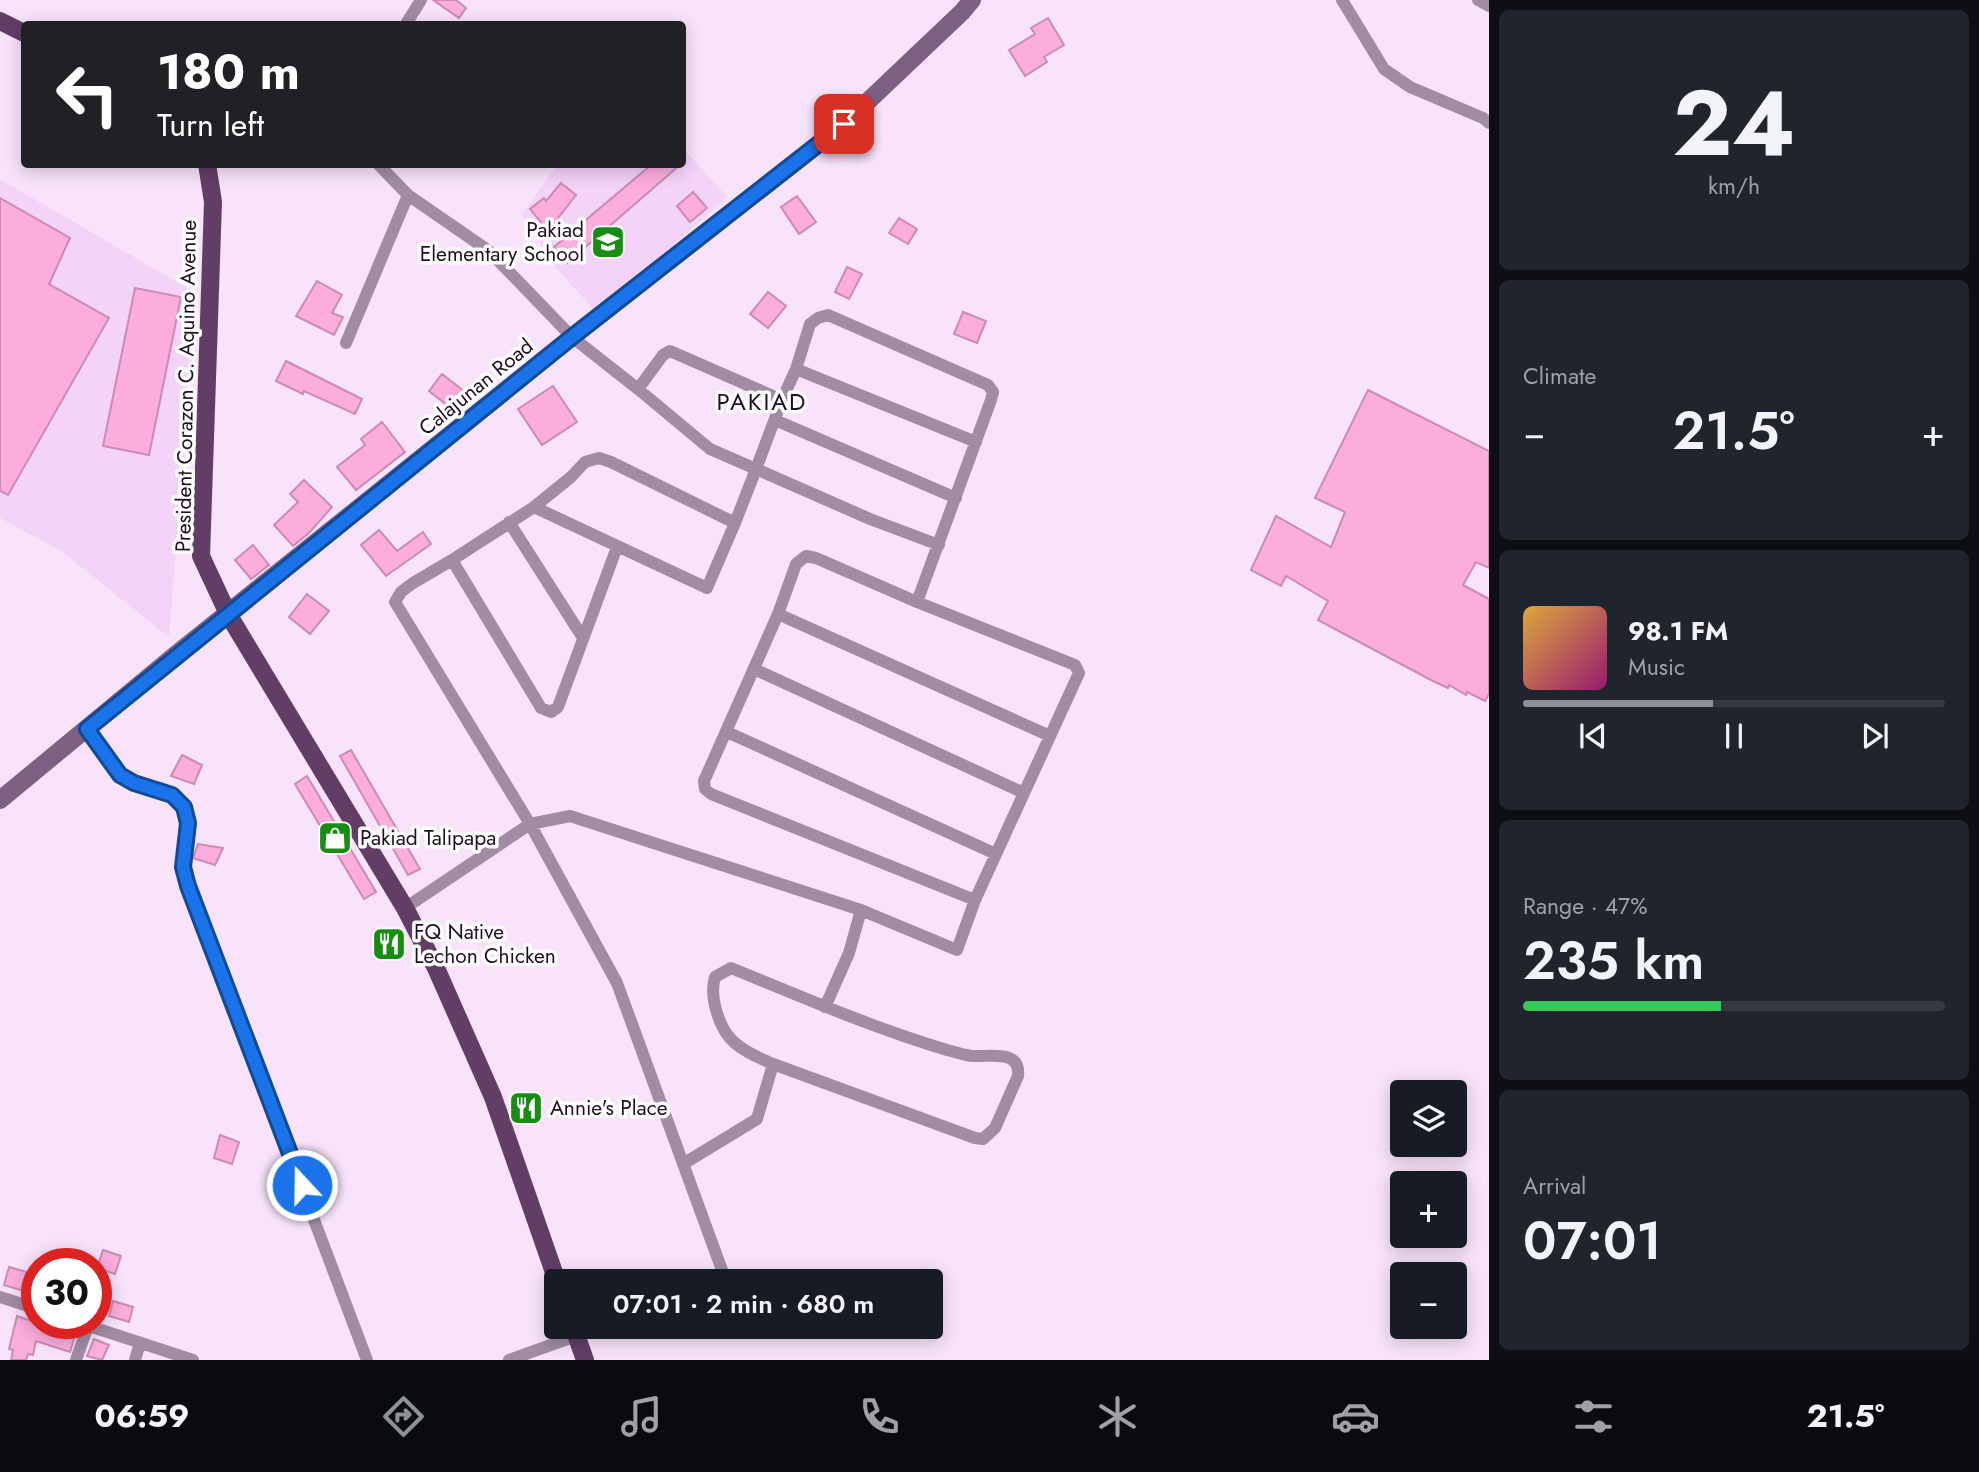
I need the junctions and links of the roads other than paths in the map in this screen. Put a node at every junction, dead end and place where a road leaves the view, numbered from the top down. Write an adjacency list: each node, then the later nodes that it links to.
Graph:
1 (422, 0): 7 (street)
2 (972, 0): 13 (main road, Calajunan Road)
3 (1342, 0): 9 (street)
4 (1478, 0): 5 (street)
5 (1489, 6)
6 (0, 21): 8 (main road)
7 (408, 21)
8 (21, 32)
9 (1489, 123)
10 (208, 168): 29 (main road, President Corazon C. Aquino Avenue)
11 (382, 168): 12 (street)
12 (408, 195): 13 (street); 14 (street)
13 (572, 337): 16 (street); 29 (main road, Calajunan Road)
14 (346, 342)
15 (796, 369): 17 (street); 19 (street); 19 (street)
16 (638, 389): 17 (street); 20 (street)
17 (782, 400): 18 (street)
18 (775, 420): 20 (street); 21 (street)
19 (976, 442): 21 (street)
20 (756, 469): 24 (street); 25 (street)
21 (956, 498): 25 (street)
22 (534, 507): 23 (street); 24 (street); 26 (street)
23 (509, 522): 27 (street); 31 (street)
24 (734, 523): 26 (street)
25 (939, 545): 28 (street)
26 (617, 547): 31 (street)
27 (452, 560): 31 (street); 38 (street)
28 (917, 602): 30 (street); 35 (street)
29 (228, 614): 33 (main road, Calajunan Road); 41 (main road, President Corazon C. Aquino Avenue)
30 (778, 614): 32 (street); 35 (street)
31 (583, 638)
32 (754, 669): 34 (street); 36 (street)
33 (87, 729): 37 (main road, Calajunan Road); 58 (street)
34 (727, 732): 39 (street); 40 (street)
35 (1050, 736): 36 (street)
36 (1024, 793): 39 (street)
37 (0, 800)
38 (530, 824): 41 (street); 42 (street); 45 (street)
39 (996, 854): 40 (street)
40 (975, 900): 42 (street)
41 (405, 908): 46 (main road, President Corazon C. Aquino Avenue)
42 (861, 910): 43 (street)
43 (825, 1007): 44 (street); 44 (street)
44 (773, 1065): 45 (street)
45 (683, 1164): 47 (street)
46 (553, 1269)
47 (722, 1269)
48 (1, 1301): 49 (street)
49 (21, 1305)
50 (112, 1334): 54 (street)
51 (81, 1339): 55 (street)
52 (556, 1339): 59 (street)
53 (577, 1339): 60 (main road)
54 (140, 1343): 56 (street); 57 (street)
55 (76, 1360)
56 (135, 1360)
57 (193, 1360)
58 (368, 1360)
59 (509, 1360)
60 (585, 1360)

